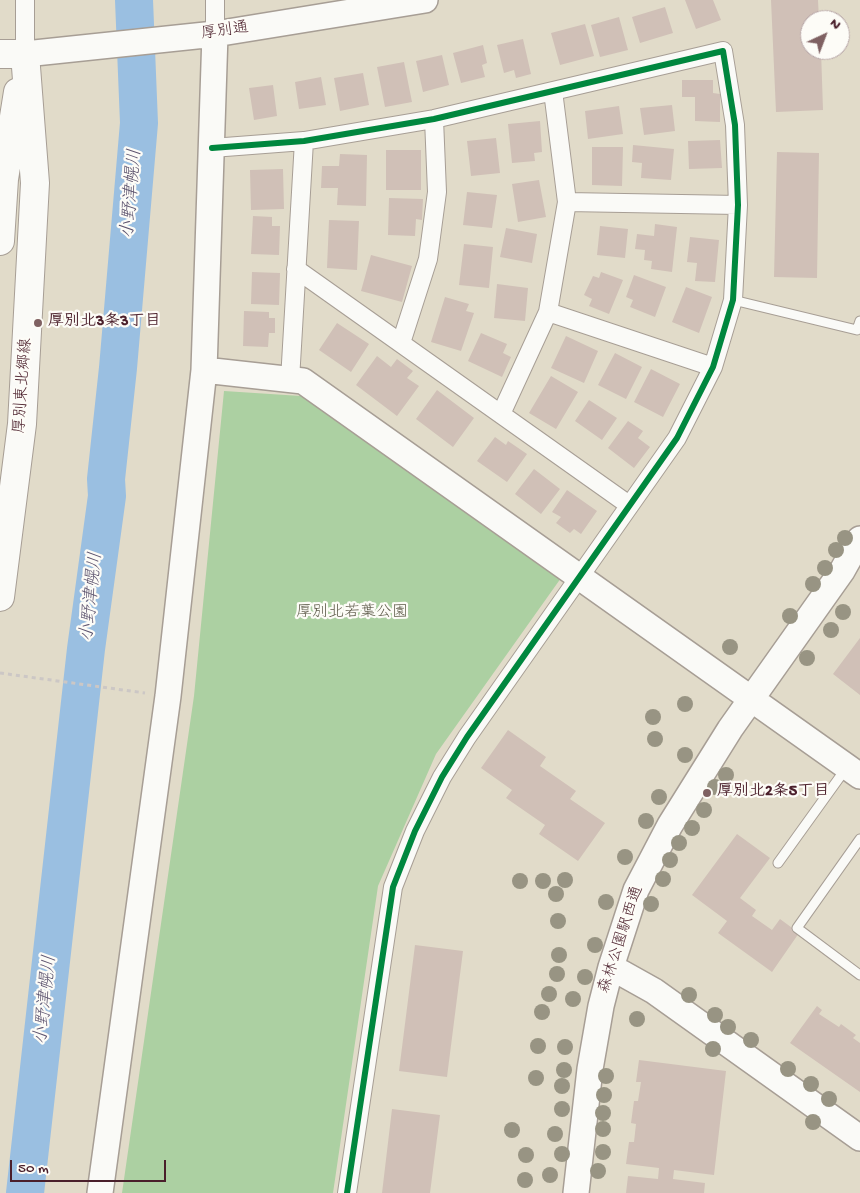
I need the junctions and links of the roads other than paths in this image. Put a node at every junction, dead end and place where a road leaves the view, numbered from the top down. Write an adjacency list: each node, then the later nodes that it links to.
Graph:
1 (25, 0): 5 (street)
2 (215, 0): 4 (street)
3 (425, 0): 4 (street, 厚別通)
4 (216, 34): 5 (street, 厚別通); 9 (street)
5 (12, 54): 12 (main road); 25 (main road, 厚別東北郷線)
6 (553, 91): 7 (street); 10 (street); 11 (street)
7 (434, 119): 8 (street); 17 (street)
8 (304, 141): 9 (street); 13 (street)
9 (212, 148): 19 (street)
10 (567, 202): 11 (street); 15 (street)
11 (738, 205): 14 (street)
12 (0, 241)
13 (296, 269): 17 (street); 20 (street)
14 (733, 300): 16 (lane); 18 (street)
15 (548, 312): 18 (street); 21 (street)
16 (860, 321)
17 (401, 343): 21 (street)
18 (713, 367): 22 (street)
19 (204, 370): 20 (street); 33 (street)
20 (290, 380): 24 (street)
21 (501, 414): 22 (street)
22 (629, 505): 24 (street)
23 (860, 539): 26 (street, 森林公園駅西通)
24 (579, 577): 26 (street); 34 (street)
25 (0, 597)
26 (751, 699): 27 (street); 30 (street, 森林公園駅西通)
27 (854, 772): 29 (lane)
28 (860, 839): 31 (lane)
29 (778, 863)
30 (611, 967): 32 (street); 35 (street, 森林公園駅西通)
31 (860, 975)
32 (860, 1138)
33 (100, 1193)
34 (347, 1193)
35 (576, 1193)

